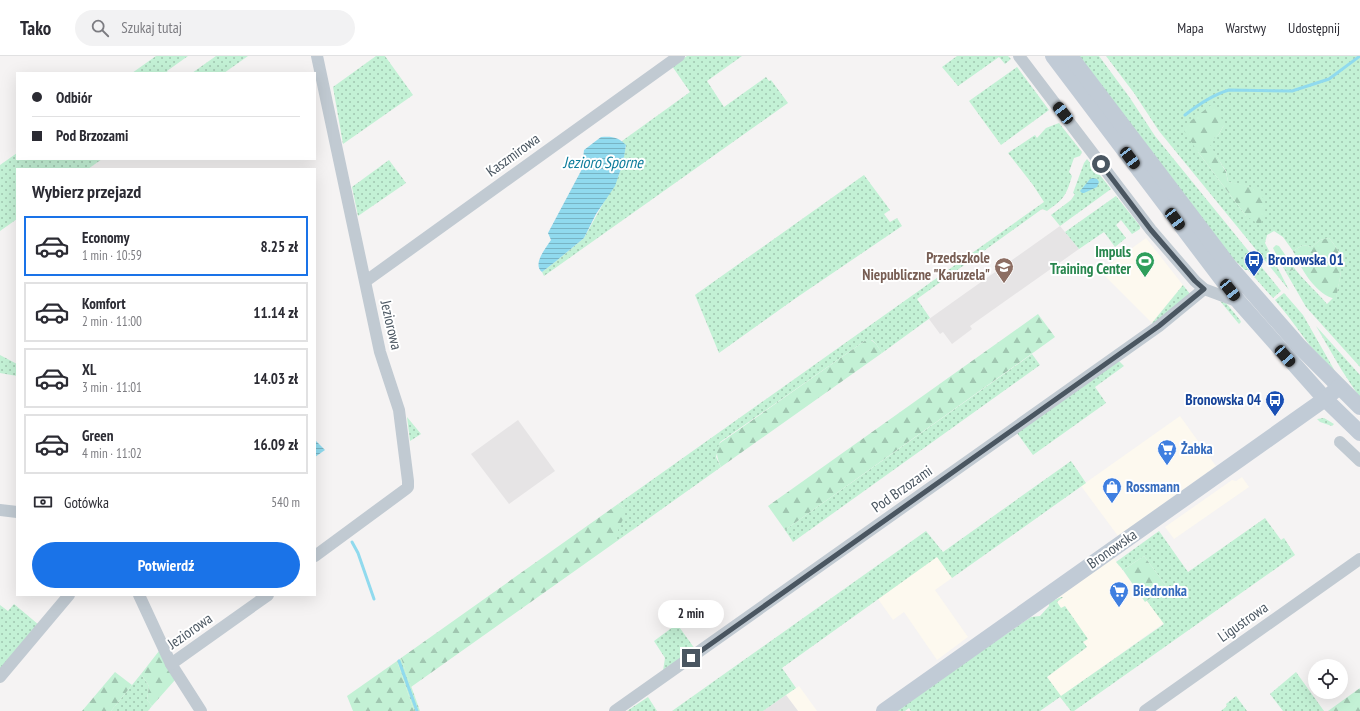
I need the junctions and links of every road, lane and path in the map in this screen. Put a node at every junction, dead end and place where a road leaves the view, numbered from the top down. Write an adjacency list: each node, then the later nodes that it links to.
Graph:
1 (317, 56): 6 (street, Jeziorowa)
2 (679, 56): 6 (street, Kaszmirowa)
3 (1019, 56): 7 (street)
4 (1053, 56): 8 (main road)
5 (1070, 56): 9 (main road)
6 (366, 280): 17 (street, Jeziorowa)
7 (1204, 289): 8 (street); 25 (street, Pod Brzozami)
8 (1239, 302): 10 (main road)
9 (1339, 387): 10 (main road, Bronowska); 11 (main road)
10 (1326, 399): 12 (main road); 26 (main road, Bronowska)
11 (1360, 407)
12 (1360, 433)
13 (1340, 442): 14 (street)
14 (1360, 461)
15 (0, 510): 16 (street)
16 (16, 512)
17 (316, 555)
18 (1360, 558): 27 (street, Ligustrowa)
19 (68, 596): 23 (street)
20 (139, 596): 22 (street)
21 (267, 596): 22 (street, Jeziorowa)
22 (171, 664): 24 (street)
23 (0, 677)
24 (201, 711)
25 (615, 711)
26 (884, 711)
27 (1145, 711)

